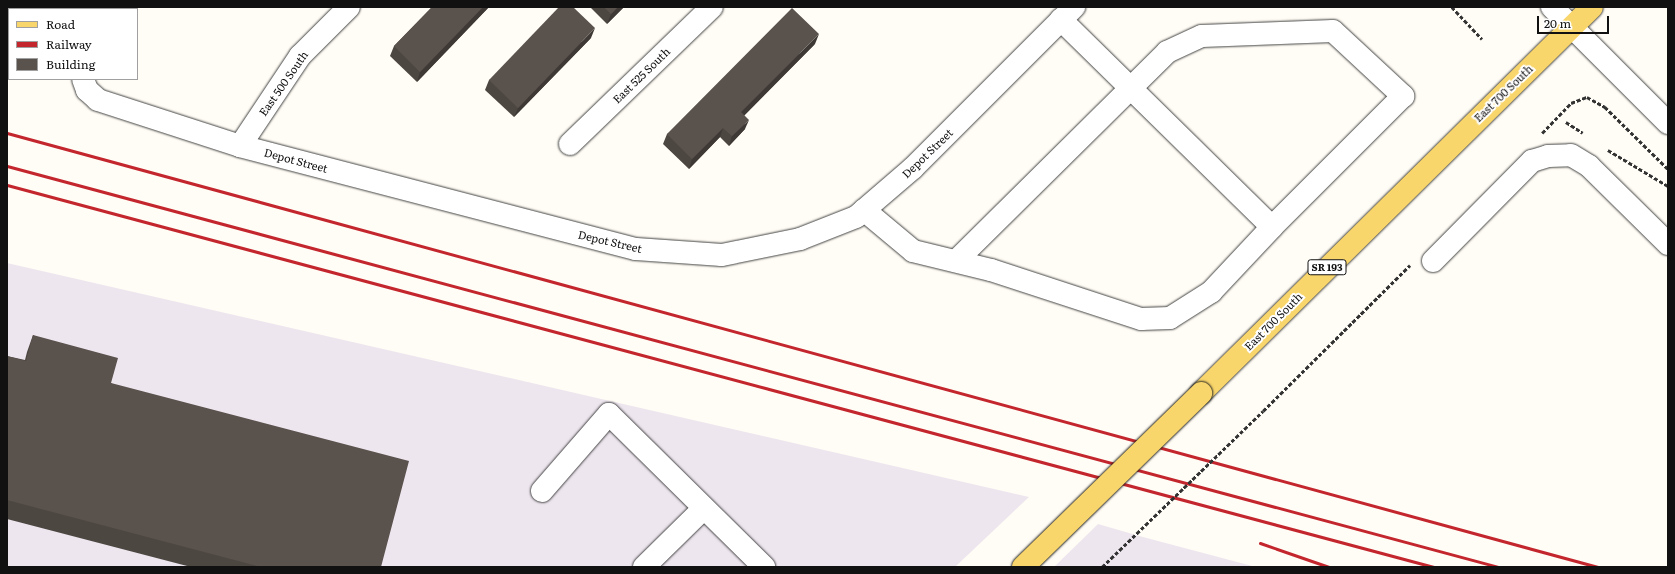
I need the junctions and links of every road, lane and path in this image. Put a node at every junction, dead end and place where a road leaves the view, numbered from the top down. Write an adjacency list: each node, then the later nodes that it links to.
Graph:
1 (349, 7): 16 (street, East 500 South)
2 (712, 7): 15 (street, East 525 South)
3 (1452, 7): 8 (path)
4 (1552, 7): 7 (street)
5 (1592, 7): 7 (main road, East 700 South / SR 193)
6 (1068, 13): 10 (street); 20 (street, Depot Street)
7 (1572, 26): 13 (street); 30 (main road, East 700 South / SR 193, bridge)
8 (1482, 39)
9 (83, 80): 16 (street, Depot Street)
10 (1131, 88): 21 (street); 21 (street); 24 (street)
11 (1571, 103): 18 (path)
12 (1566, 122): 14 (path)
13 (1668, 123)
14 (1591, 138)
15 (570, 144)
16 (240, 146): 20 (street, Depot Street)
17 (1603, 147): 19 (path)
18 (1668, 169)
19 (1668, 186)
20 (864, 210): 24 (street)
21 (1272, 227): 24 (street)
22 (1668, 244): 23 (street)
23 (1433, 261)
24 (956, 262)
25 (1263, 411): 31 (path, bridge)
26 (542, 491): 27 (street)
27 (704, 508): 28 (street); 29 (street)
28 (644, 567)
29 (764, 567)
30 (1023, 567)
31 (1102, 567)

